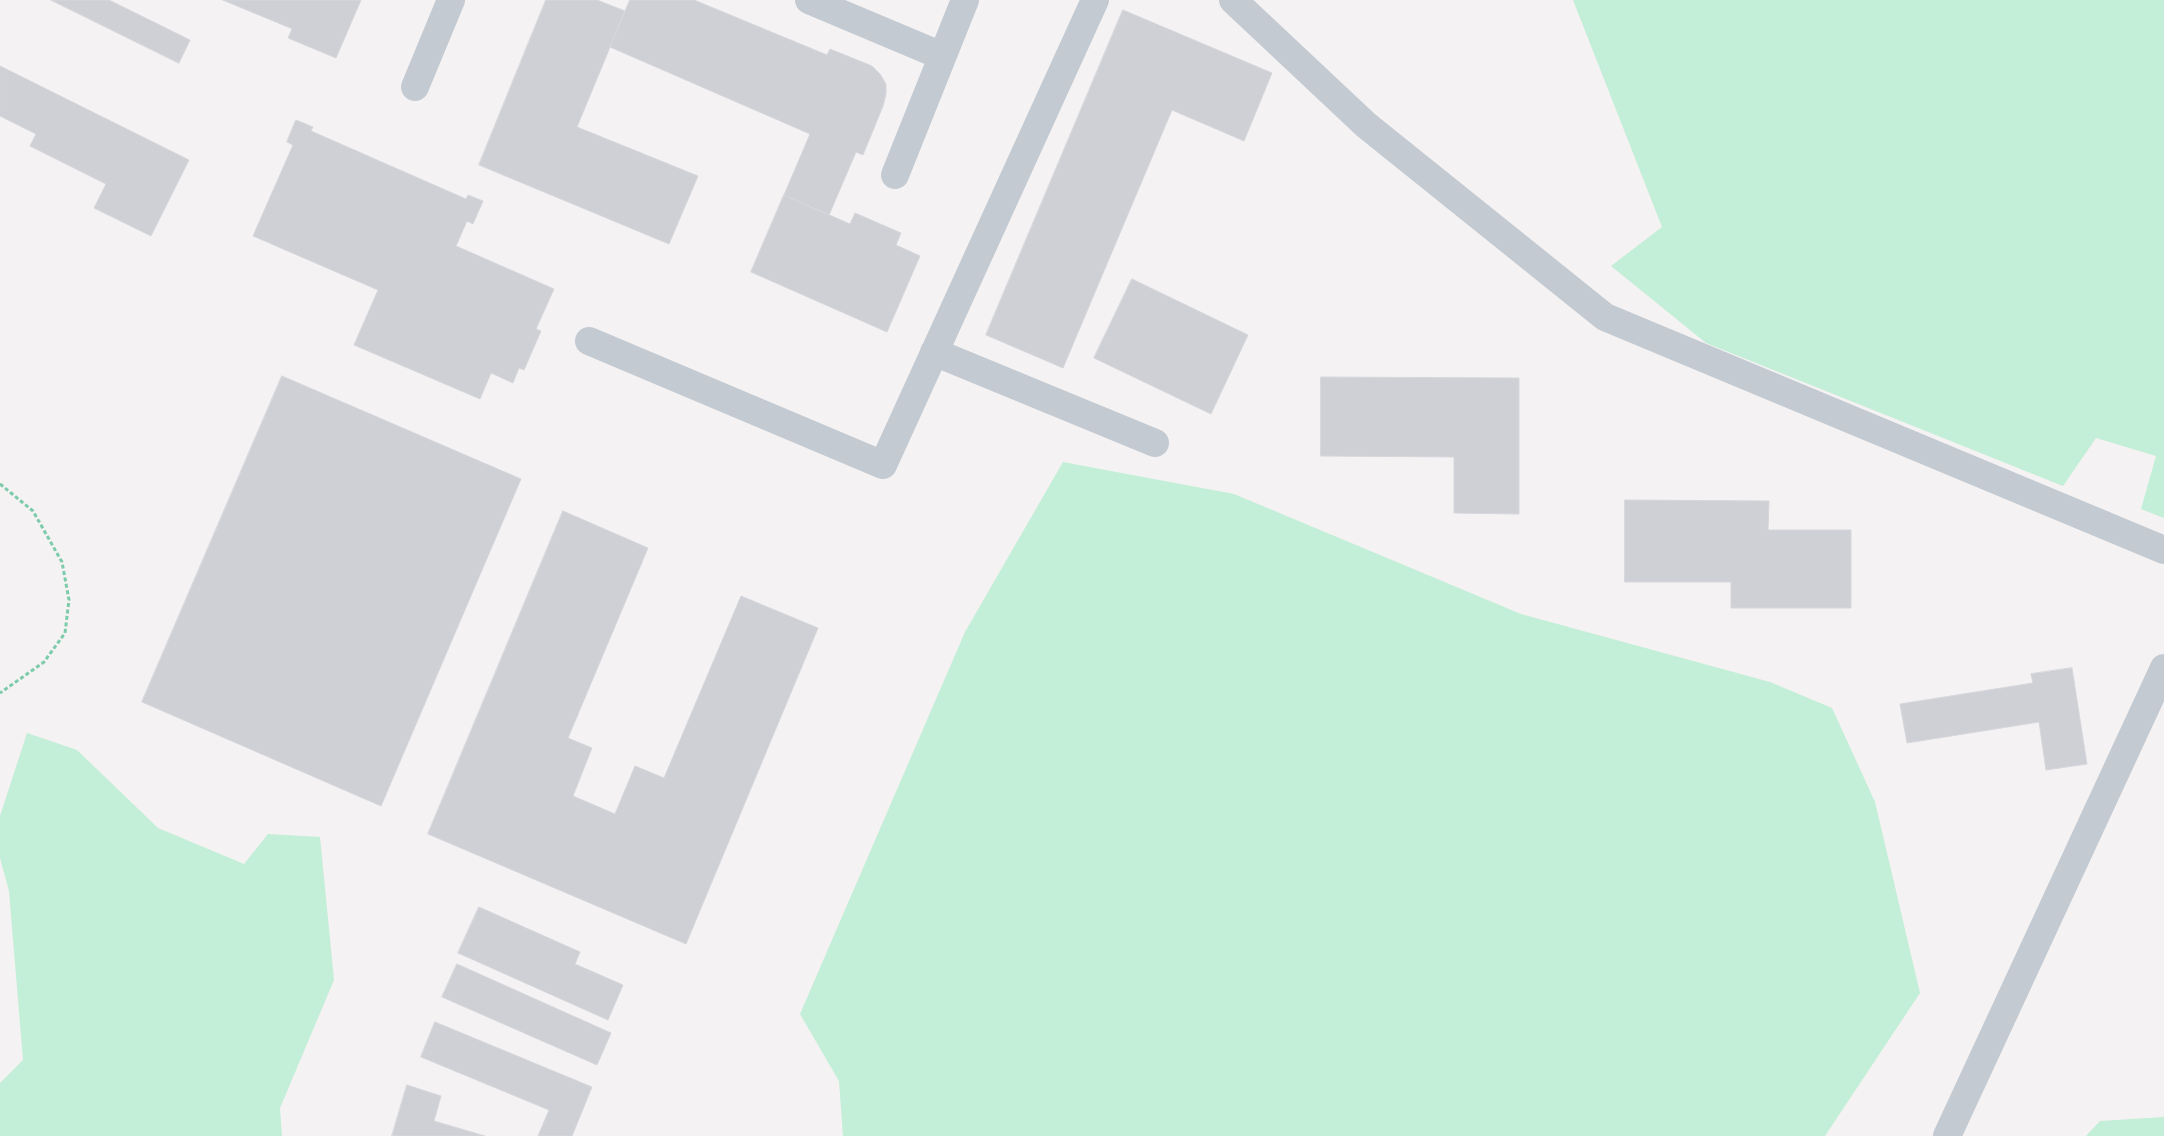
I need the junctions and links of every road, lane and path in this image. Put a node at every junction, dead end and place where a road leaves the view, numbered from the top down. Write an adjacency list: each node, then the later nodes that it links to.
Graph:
1 (451, 0): 7 (street)
2 (809, 0): 6 (street)
3 (965, 0): 6 (street)
4 (1095, 0): 10 (street)
5 (1232, 0): 13 (street)
6 (942, 56): 8 (street)
7 (415, 87)
8 (895, 175)
9 (589, 341): 10 (street)
10 (934, 352): 11 (street)
11 (1155, 443)
12 (0, 484): 15 (path)
13 (2164, 550)
14 (2164, 668): 16 (street)
15 (0, 693)
16 (1947, 1136)

